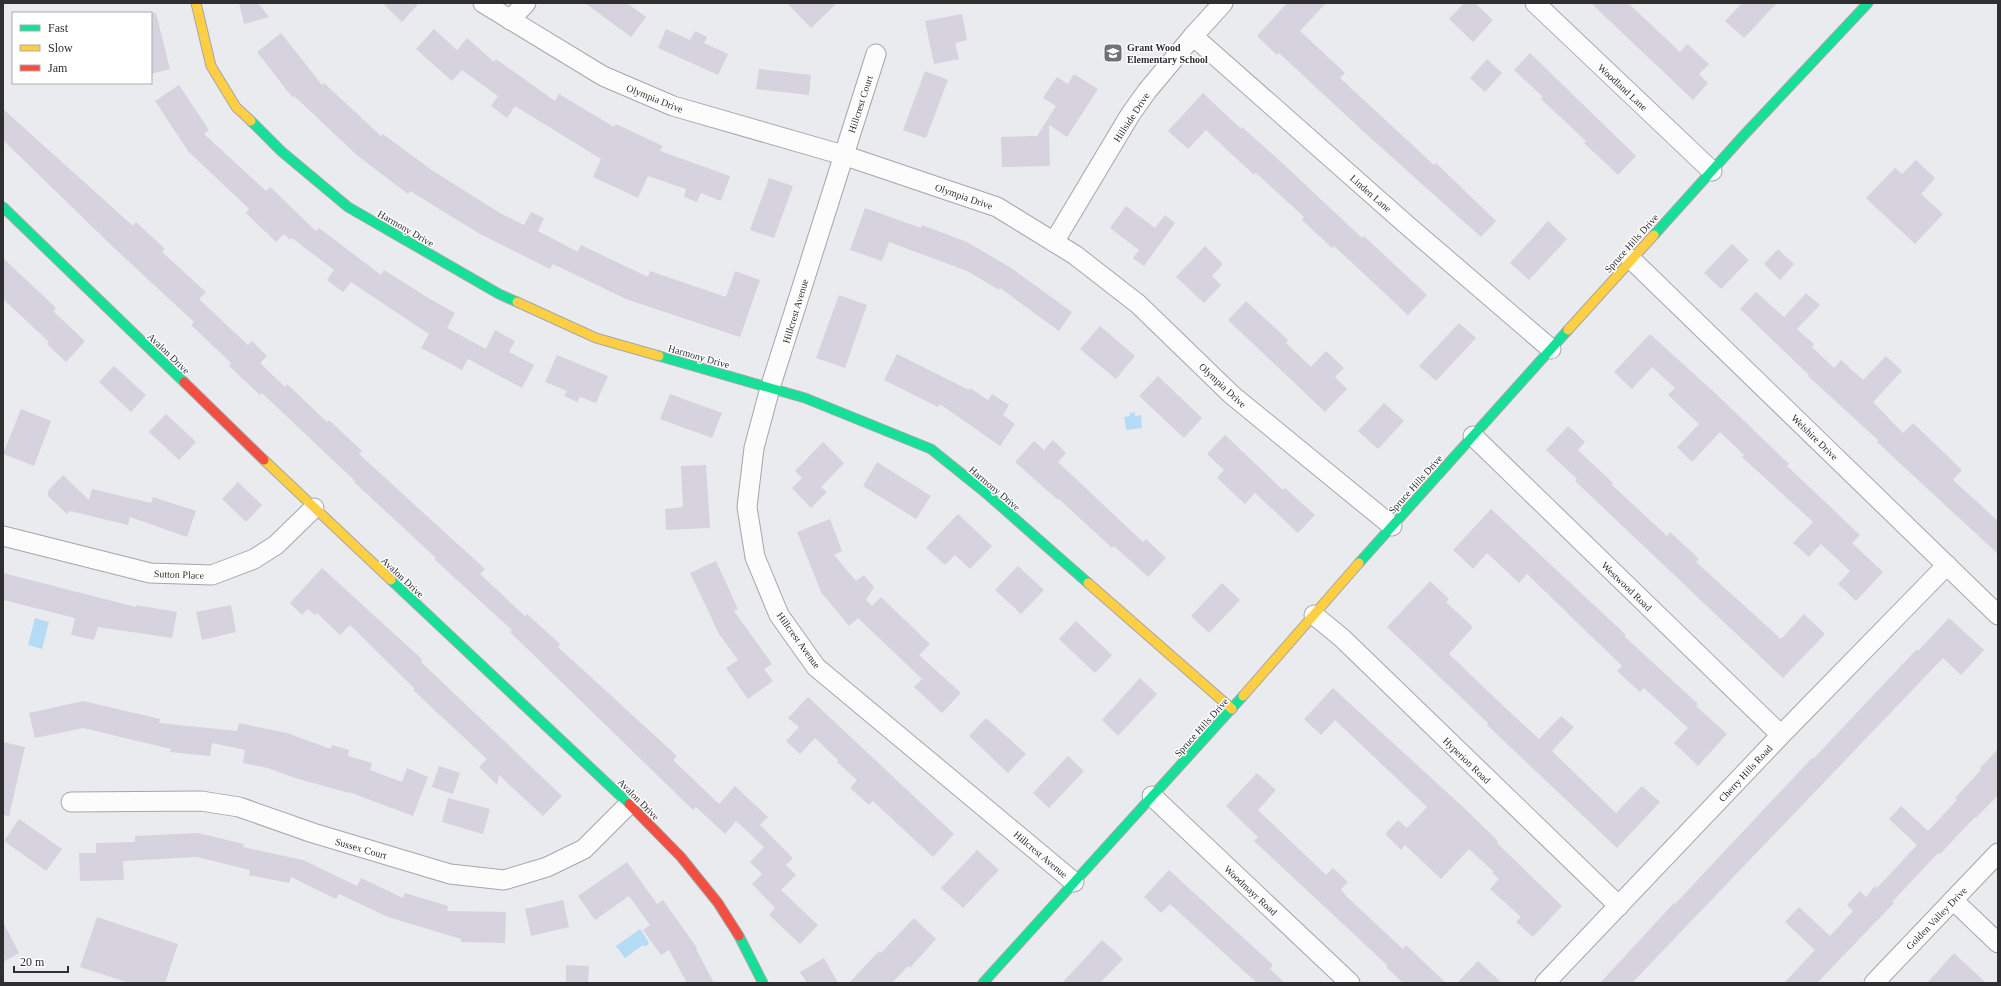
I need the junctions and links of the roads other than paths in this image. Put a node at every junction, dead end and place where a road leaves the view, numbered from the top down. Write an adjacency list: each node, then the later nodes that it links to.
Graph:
1 (196, 3): 16 (street, Harmony Drive)
2 (484, 3): 7 (street, Olympia Drive)
3 (526, 3): 7 (street)
4 (1223, 3): 8 (street, Hillside Drive)
5 (1535, 3): 11 (street, Woodland Lane)
6 (1868, 3): 11 (street, Spruce Hills Drive)
7 (510, 20): 10 (street, Olympia Drive)
8 (1193, 36): 13 (street, Hillside Drive); 15 (street, Linden Lane)
9 (876, 54): 10 (street, Hillcrest Court)
10 (843, 155): 13 (street, Olympia Drive); 16 (street, Hillcrest Avenue)
11 (1712, 171): 14 (street, Spruce Hills Drive)
12 (3, 207): 18 (street, Avalon Drive)
13 (1054, 242): 19 (street, Olympia Drive)
14 (1631, 259): 15 (street, Spruce Hills Drive); 21 (street, Welshire Drive)
15 (1551, 349): 17 (street, Spruce Hills Drive)
16 (770, 388): 24 (street, Harmony Drive); 30 (street, Hillcrest Avenue)
17 (1473, 436): 19 (street, Spruce Hills Drive); 25 (street, Westwood Road)
18 (314, 508): 20 (street, Sutton Place); 28 (street, Avalon Drive)
19 (1392, 526): 22 (street, Spruce Hills Drive)
20 (3, 536)
21 (1947, 565): 23 (street, Welshire Drive); 25 (street, Cherry Hills Road)
22 (1314, 615): 24 (street, Spruce Hills Drive); 32 (street, Hyperion Road)
23 (1998, 615)
24 (1232, 709): 26 (street, Spruce Hills Drive)
25 (1781, 734): 32 (street, Cherry Hills Road)
26 (1152, 796): 30 (street, Spruce Hills Drive); 36 (street, Woodmayr Road)
27 (72, 802): 28 (street, Sussex Court)
28 (629, 804): 35 (street, Avalon Drive)
29 (1998, 853): 31 (street, Golden Valley Drive)
30 (1074, 882): 34 (street, Spruce Hills Drive)
31 (1953, 900): 33 (street); 38 (street, Golden Valley Drive)
32 (1619, 906): 37 (street, Cherry Hills Road)
33 (1998, 942)
34 (987, 982)
35 (763, 983)
36 (1350, 983)
37 (1545, 983)
38 (1874, 983)

